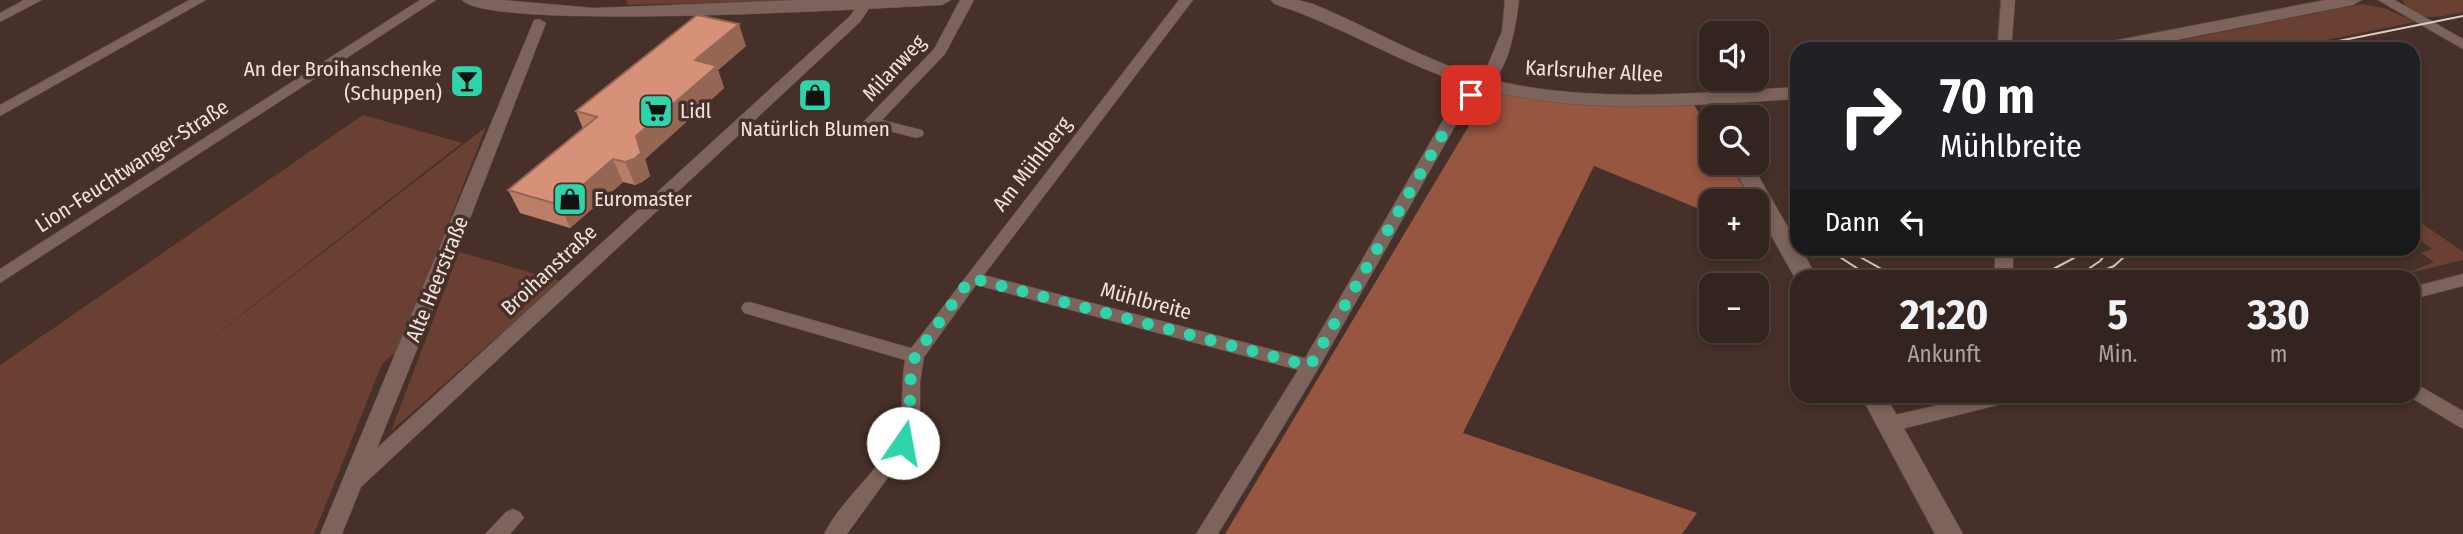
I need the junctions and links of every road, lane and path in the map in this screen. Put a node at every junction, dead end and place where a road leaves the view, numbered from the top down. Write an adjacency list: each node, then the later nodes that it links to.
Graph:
1 (35, 0): 15 (street)
2 (199, 0): 25 (street)
3 (429, 0): 29 (street, Lion-Feuchtwanger-Straße)
4 (471, 0): 14 (street)
5 (942, 0): 14 (street)
6 (967, 0): 26 (street, Milanweg)
7 (1186, 0): 30 (street, Am Mühlberg)
8 (1280, 0): 23 (street, Karlsruher Allee)
9 (1512, 0): 20 (street)
10 (2008, 0): 17 (street)
11 (2353, 0): 13 (street)
12 (2385, 0): 19 (street)
13 (2325, 2): 18 (street)
14 (865, 4): 41 (street, Broihanstraße)
15 (0, 18)
16 (539, 23): 41 (street, Alte Heerstraße)
17 (2005, 40)
18 (2135, 42)
19 (2463, 46)
20 (1490, 76)
21 (1790, 93): 23 (street, Karlsruher Allee)
22 (1471, 95): 35 (street)
23 (1706, 97): 24 (street)
24 (1710, 105)
25 (0, 111)
26 (916, 133)
27 (1748, 175): 28 (street)
28 (1790, 250)
29 (0, 277)
30 (971, 278): 34 (street, Am Mühlberg); 35 (street, Mühlbreite)
31 (2463, 280): 32 (street)
32 (2420, 291)
33 (750, 308): 34 (street)
34 (915, 356): 45 (street, Am Mühlberg)
35 (1310, 366): 46 (street)
36 (2420, 393): 39 (street)
37 (1878, 403): 40 (street)
38 (1977, 403): 40 (street)
39 (2463, 421)
40 (1891, 424): 47 (street)
41 (353, 482): 43 (street, Alte Heerstraße)
42 (513, 518): 44 (street)
43 (331, 534)
44 (496, 534)
45 (835, 534)
46 (1207, 534)
47 (1949, 534)

